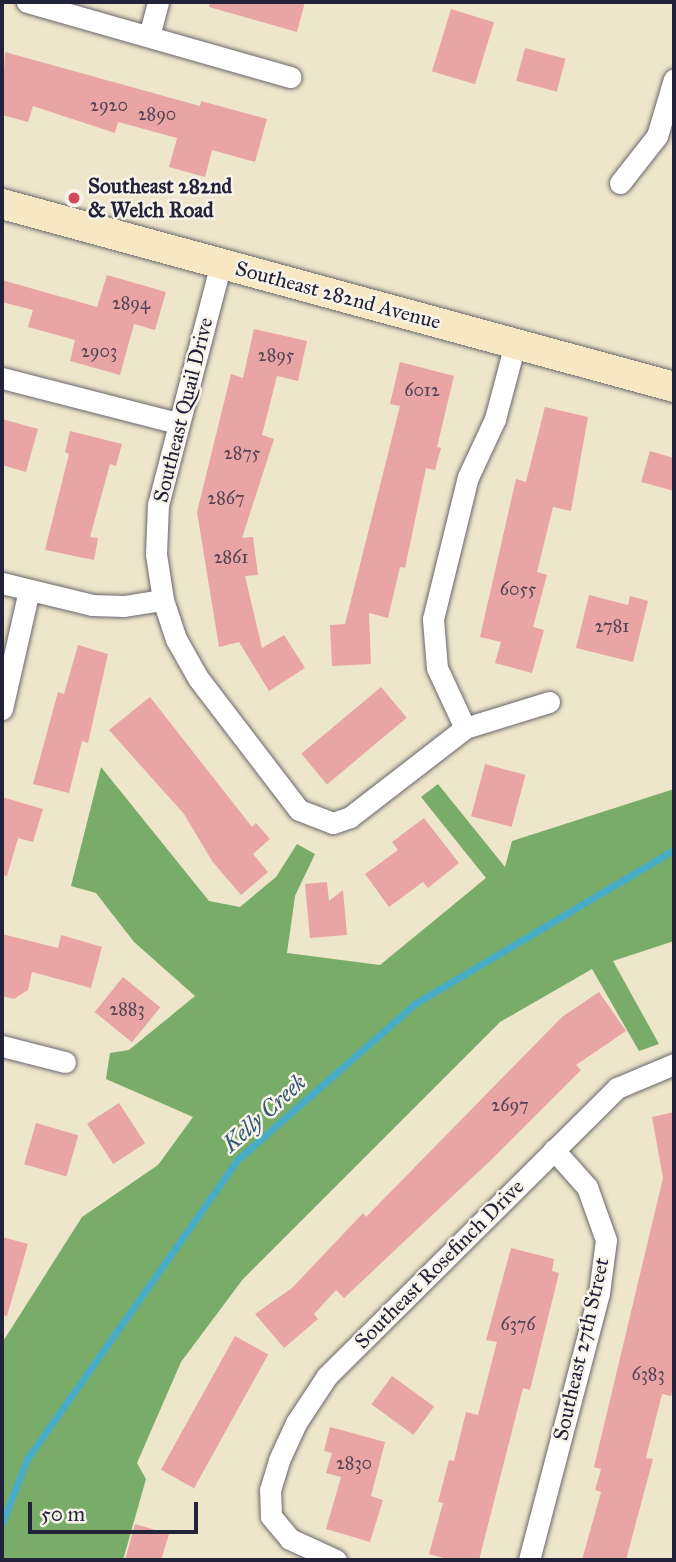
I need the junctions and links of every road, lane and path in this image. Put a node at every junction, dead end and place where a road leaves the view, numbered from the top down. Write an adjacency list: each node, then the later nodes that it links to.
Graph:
1 (27, 2): 3 (street)
2 (158, 2): 3 (street)
3 (149, 36): 4 (street)
4 (291, 77)
5 (674, 79): 6 (street)
6 (665, 139): 7 (street)
7 (620, 183)
8 (2, 204): 9 (main road, Southeast 282nd Avenue)
9 (221, 263): 10 (main road, Southeast 282nd Avenue); 13 (street, Southeast Quail Drive)
10 (515, 344): 12 (main road, Southeast 282nd Avenue); 19 (street)
11 (2, 378): 13 (street)
12 (674, 387)
13 (177, 423): 16 (street, Southeast Quail Drive)
14 (2, 583): 15 (street)
15 (29, 590): 16 (street); 18 (street)
16 (163, 600): 19 (street, Southeast Quail Drive)
17 (549, 702): 19 (street)
18 (2, 709)
19 (465, 728)
20 (2, 1046): 21 (street)
21 (65, 1062)
22 (674, 1064): 23 (street, Southeast Rosefinch Drive)
23 (554, 1150): 24 (street, Southeast Rosefinch Drive); 25 (street, Southeast 27th Street)
24 (336, 1560)
25 (529, 1560)

